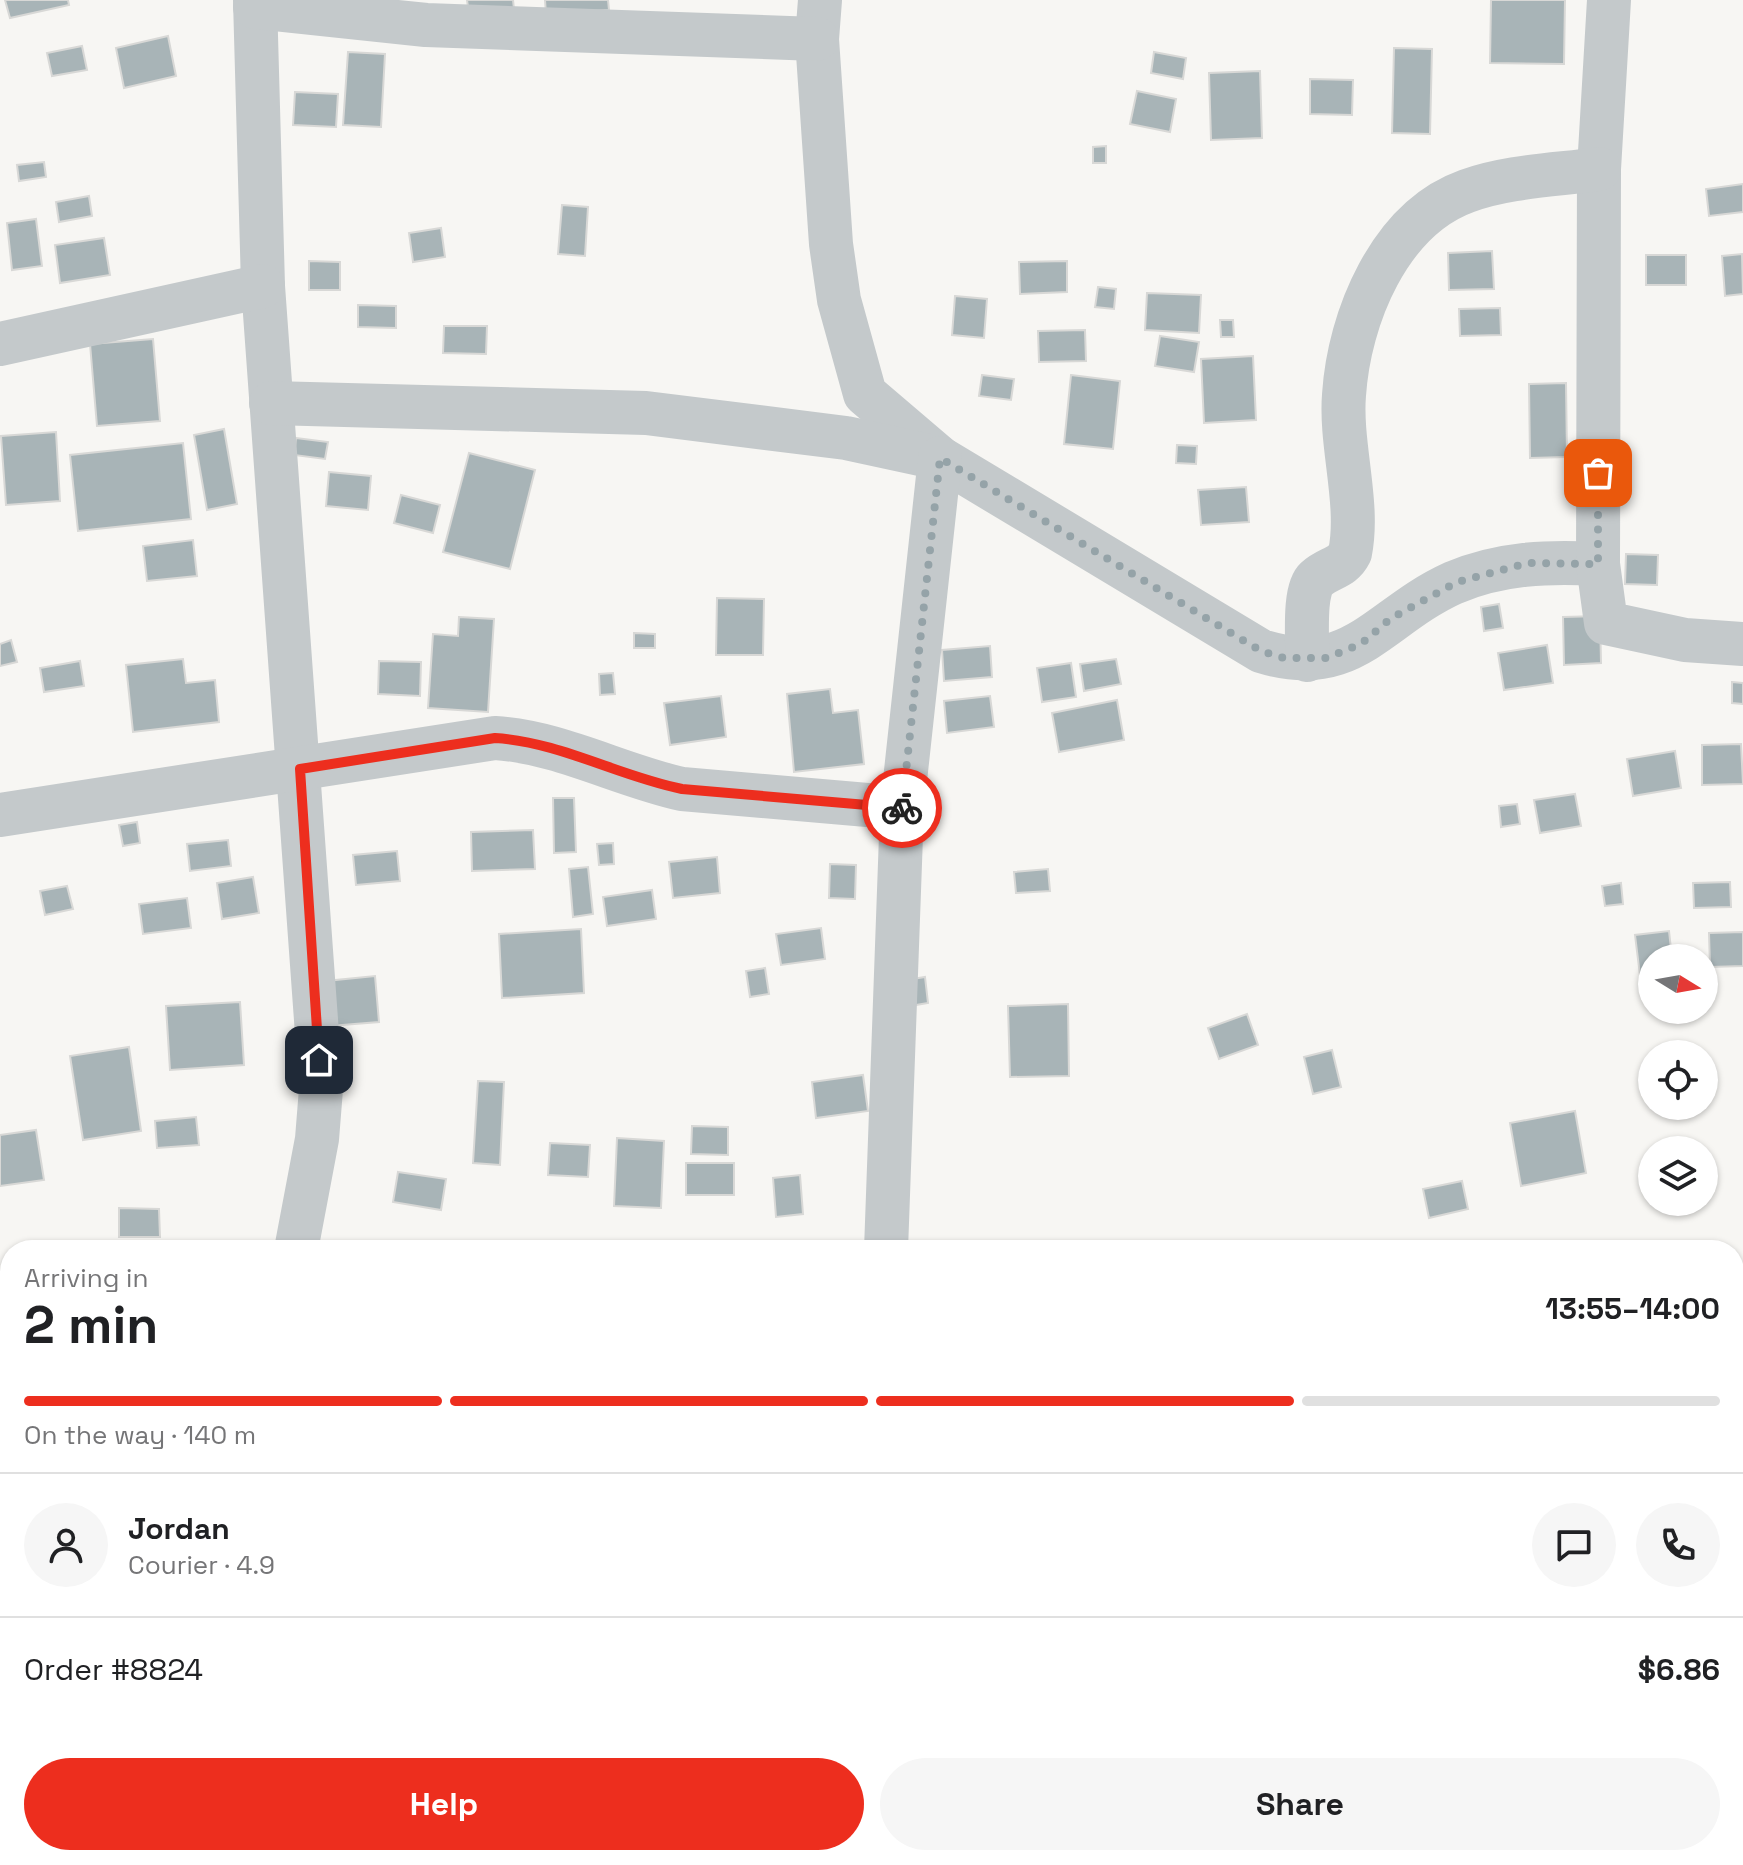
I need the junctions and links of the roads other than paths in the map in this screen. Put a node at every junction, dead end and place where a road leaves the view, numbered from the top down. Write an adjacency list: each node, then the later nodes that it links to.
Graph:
1 (1609, 0): 4 (street)
2 (255, 3): 3 (street); 5 (street)
3 (818, 19): 8 (street)
4 (1599, 169): 9 (street); 11 (street)
5 (263, 286): 6 (street); 7 (street)
6 (0, 344)
7 (271, 403): 8 (street); 12 (street)
8 (940, 458): 11 (street); 13 (street)
9 (1598, 564): 10 (street); 11 (street)
10 (1743, 644)
11 (1307, 660)
12 (300, 769): 13 (street); 14 (street); 15 (street)
13 (902, 808): 16 (street)
14 (0, 815)
15 (298, 1240)
16 (886, 1240)

